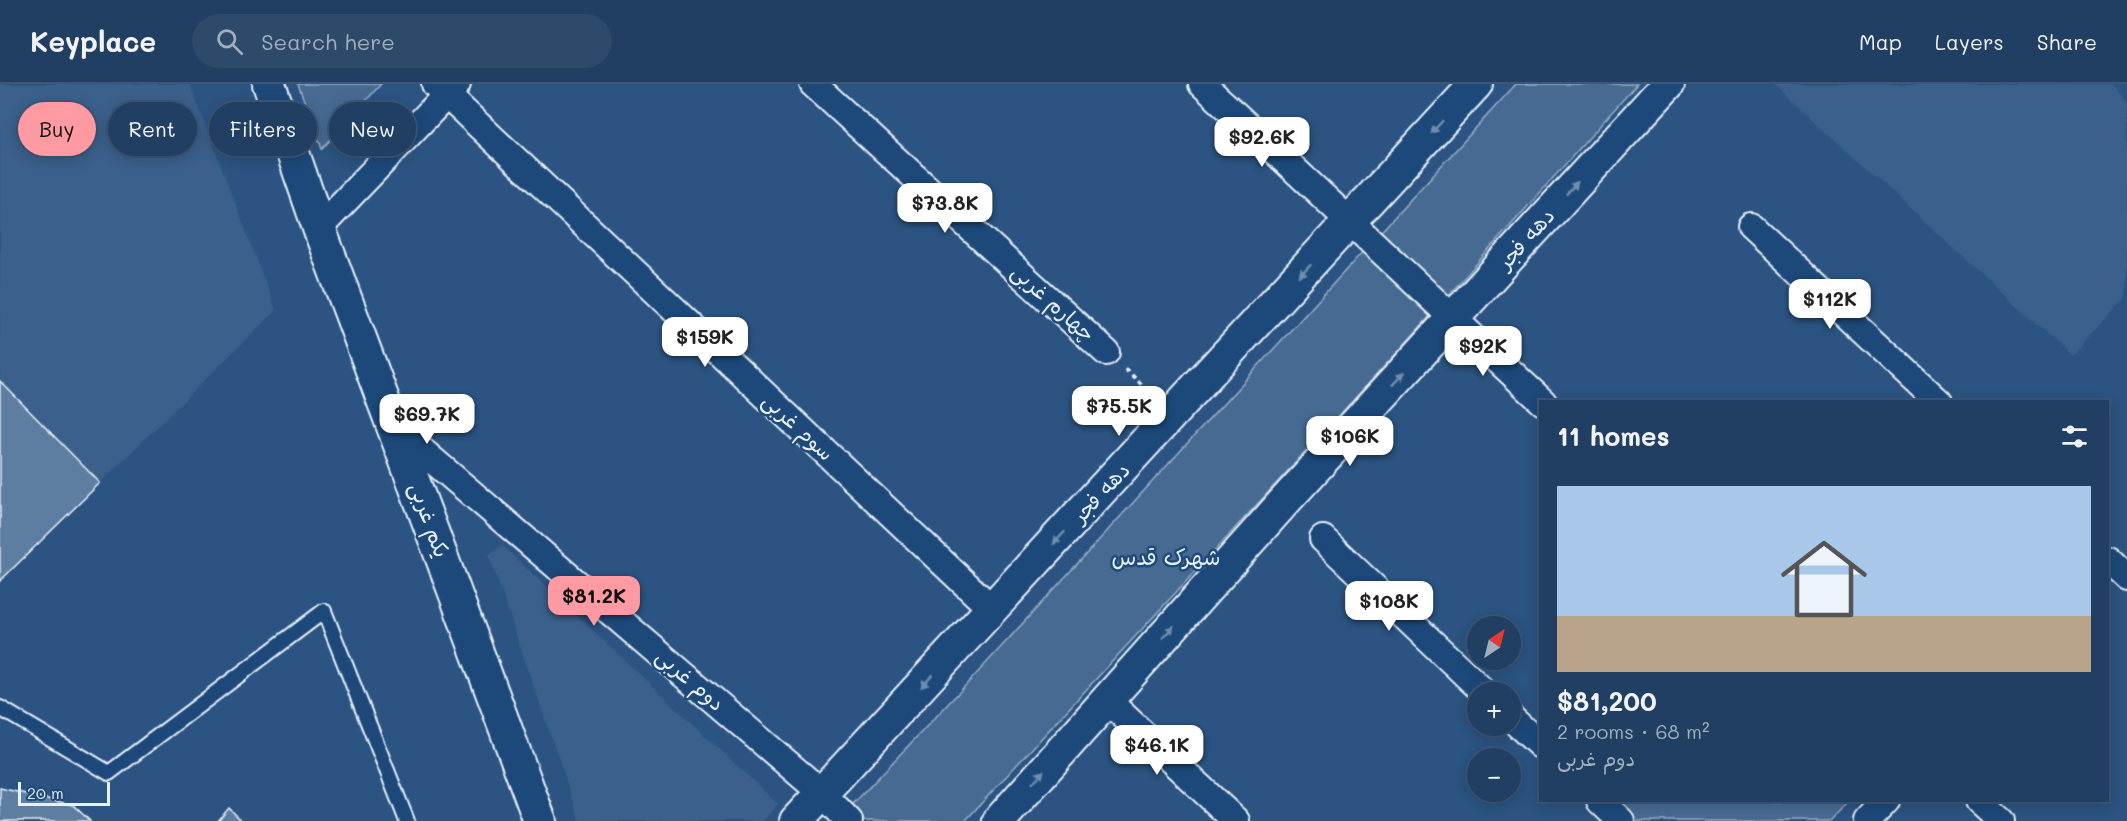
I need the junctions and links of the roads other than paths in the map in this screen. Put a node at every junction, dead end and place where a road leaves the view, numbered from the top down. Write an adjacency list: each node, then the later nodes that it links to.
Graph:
1 (269, 84): 9 (street, یکم غربی)
2 (813, 84): 11 (street, چهارم غربی)
3 (1203, 84): 7 (street)
4 (1476, 84): 7 (street, دهه فجر, one-way to 7)
5 (1668, 84): 10 (street, دهه فجر, one-way to 5)
6 (446, 88): 9 (street); 18 (street, سوم غربی)
7 (1352, 220): 10 (street); 18 (street, دهه فجر, one-way to 18)
8 (1750, 227): 13 (street)
9 (319, 228): 14 (street, یکم غربی)
10 (1453, 319): 12 (street); 20 (street, دهه فجر, one-way to 10)
11 (1106, 352)
12 (1541, 400)
13 (1937, 400)
14 (394, 427): 24 (street, دوم غربی); 29 (street, یکم غربی)
15 (1323, 539): 19 (street)
16 (2109, 561): 17 (street)
17 (2127, 578)
18 (993, 610): 24 (street, دهه فجر, one-way to 24)
19 (1473, 682)
20 (1107, 700): 32 (street, دهه فجر, one-way to 20); 33 (street)
21 (0, 708): 28 (lane)
22 (1521, 727): 23 (street)
23 (1539, 744)
24 (822, 793): 30 (street, دهه فجر); 31 (street, دوم غربی)
25 (1601, 802): 34 (street)
26 (1885, 802): 35 (street)
27 (1980, 802): 36 (street)
28 (407, 821)
29 (540, 821)
30 (796, 821)
31 (849, 821)
32 (999, 821)
33 (1236, 821)
34 (1621, 821)
35 (1867, 821)
36 (2001, 821)

